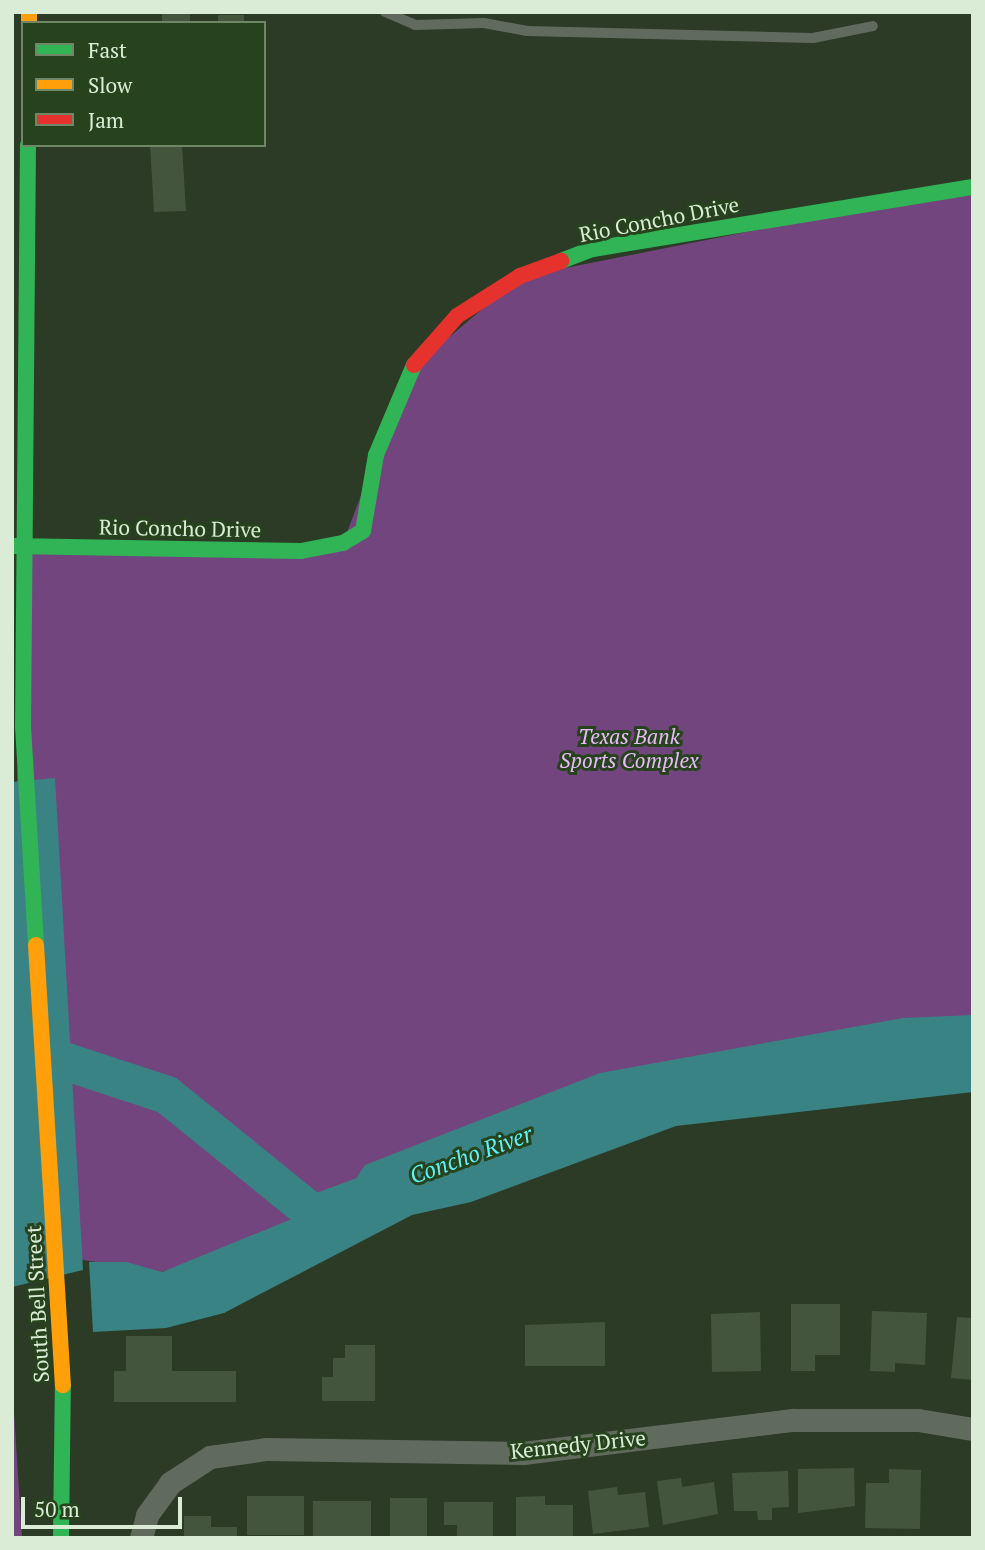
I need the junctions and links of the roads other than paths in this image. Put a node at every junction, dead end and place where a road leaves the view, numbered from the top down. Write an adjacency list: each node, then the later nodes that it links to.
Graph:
1 (385, 12): 2 (lane)
2 (484, 18): 3 (lane)
3 (873, 26)
4 (28, 147): 6 (main road, South Bell Street)
5 (973, 187): 8 (main road, Rio Concho Drive)
6 (19, 374): 7 (main road, South Bell Street)
7 (19, 449): 8 (main road, South Bell Street)
8 (19, 546): 10 (main road, South Bell Street)
9 (973, 1429): 11 (street, Kennedy Drive)
10 (61, 1538)
11 (141, 1538)

